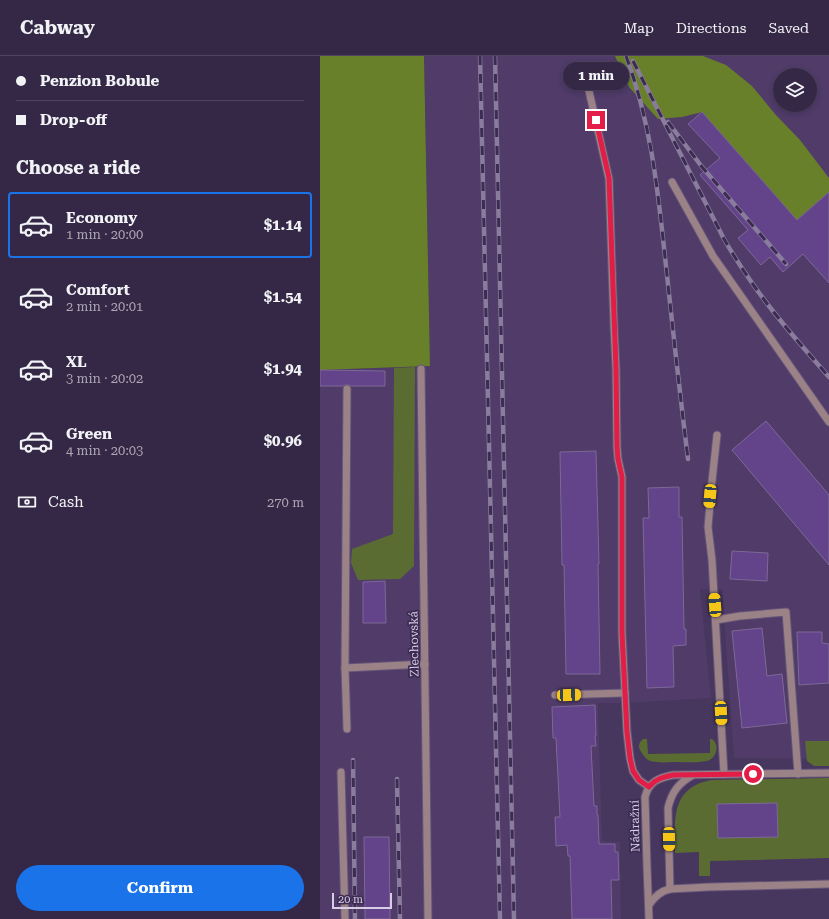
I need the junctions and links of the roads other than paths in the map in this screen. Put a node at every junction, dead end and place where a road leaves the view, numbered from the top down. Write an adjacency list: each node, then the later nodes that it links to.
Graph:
1 (589, 90): 10 (street)
2 (672, 182): 5 (street)
3 (421, 369): 8 (street, Zlechovská)
4 (347, 389): 9 (street)
5 (829, 422)
6 (717, 435): 7 (street)
7 (716, 620): 14 (street); 15 (street)
8 (425, 664): 9 (street); 23 (street, Zlechovská)
9 (345, 668): 12 (street)
10 (625, 693): 11 (street); 18 (street)
11 (555, 695)
12 (347, 729)
13 (341, 772): 22 (street)
14 (724, 774): 15 (street, Nádražní); 17 (street, Nádražní)
15 (798, 774): 16 (street, Nádražní)
16 (829, 774)
17 (694, 775): 18 (street, Nádražní); 20 (street)
18 (649, 787): 21 (street, Nádražní)
19 (829, 884): 20 (street)
20 (670, 888): 21 (street)
21 (649, 905): 24 (street, Nádražní)
22 (345, 919)
23 (428, 919)
24 (650, 919)

